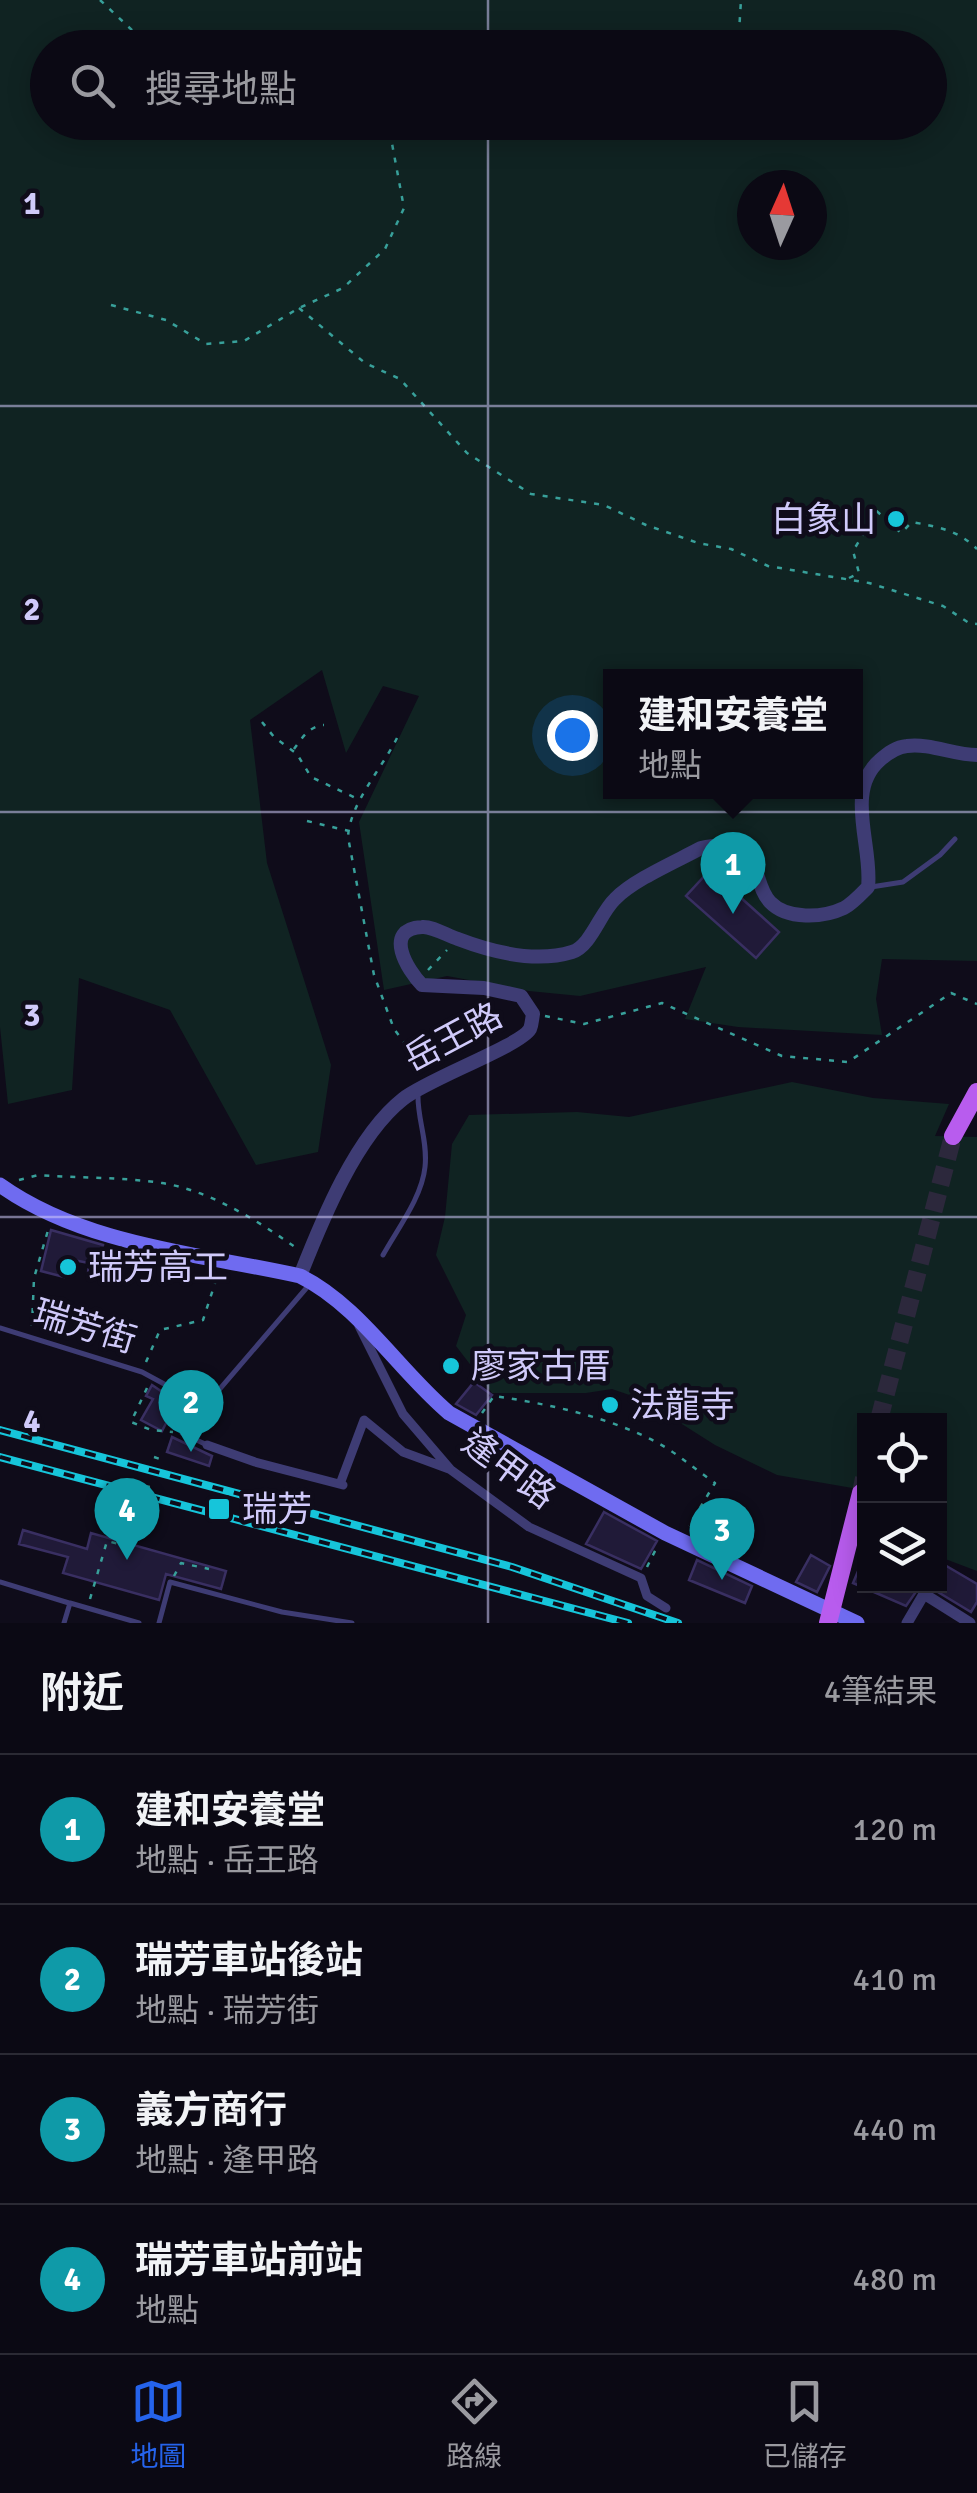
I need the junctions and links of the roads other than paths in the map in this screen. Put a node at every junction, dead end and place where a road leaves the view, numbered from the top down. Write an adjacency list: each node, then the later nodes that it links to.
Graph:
1 (977, 754): 2 (street)
2 (863, 795)
3 (862, 799): 5 (street)
4 (955, 839): 5 (lane)
5 (868, 887): 6 (street, 岳王路)
6 (424, 1084): 10 (lane); 11 (street, 岳王路)
7 (977, 1092): 8 (main road)
8 (954, 1136)
9 (3, 1187): 11 (main road, 逢甲路)
10 (383, 1255)
11 (306, 1279): 12 (main road, 逢甲路); 14 (lane)
12 (356, 1319): 16 (street, 逢甲路); 21 (main road, 逢甲路)
13 (0, 1328): 14 (lane, 瑞芳街)
14 (201, 1414): 15 (lane)
15 (207, 1445): 16 (street)
16 (451, 1470): 20 (street, 逢甲路)
17 (858, 1503): 21 (main road)
18 (0, 1582): 19 (lane)
19 (70, 1603): 22 (lane); 23 (lane)
20 (666, 1608)
21 (830, 1616): 26 (main road, 逢甲路)
22 (64, 1623)
23 (139, 1623)
24 (158, 1623): 25 (lane)
25 (352, 1623)
26 (858, 1623)
27 (906, 1623): 28 (street)
28 (970, 1623)

